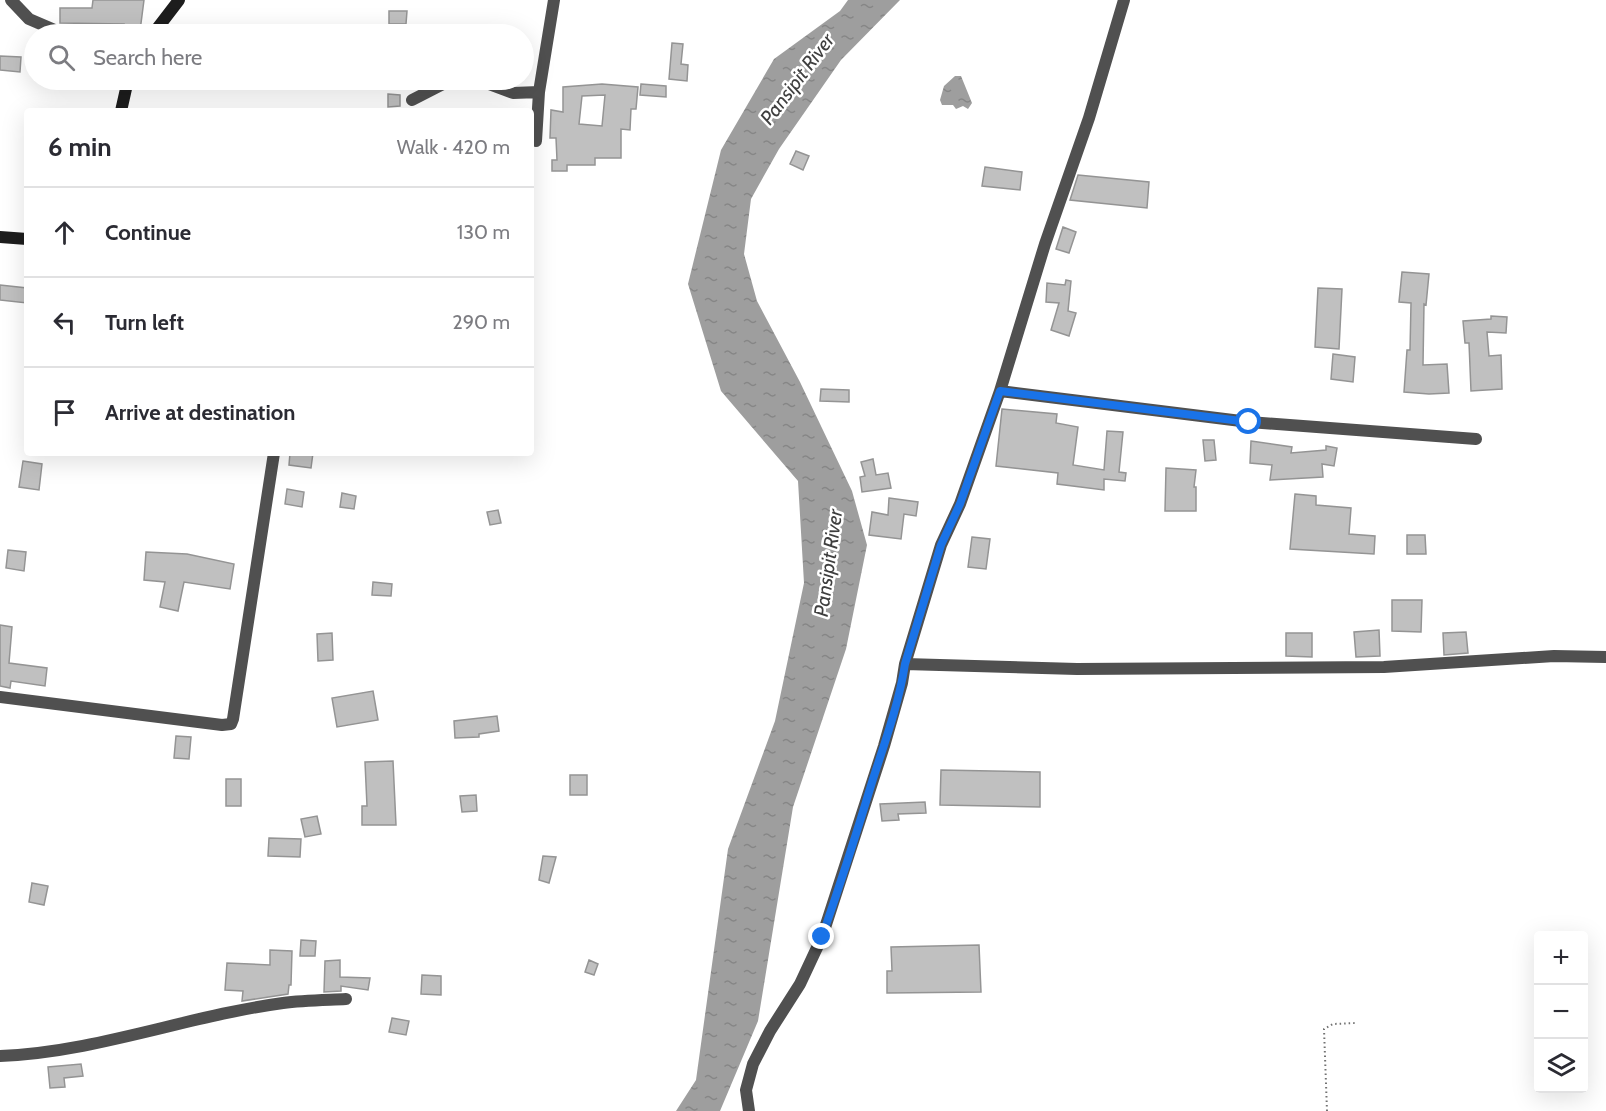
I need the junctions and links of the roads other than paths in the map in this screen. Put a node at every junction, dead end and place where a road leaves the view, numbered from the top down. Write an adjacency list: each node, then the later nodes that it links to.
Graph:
1 (11, 0): 5 (street)
2 (179, 0): 6 (street)
3 (554, 0): 10 (street)
4 (1124, 0): 16 (street)
5 (41, 24)
6 (161, 24)
7 (126, 90): 12 (street)
8 (432, 90): 11 (street)
9 (505, 90): 10 (street)
10 (539, 92): 13 (street)
11 (412, 100)
12 (122, 108)
13 (536, 141)
14 (0, 237): 15 (street)
15 (24, 239)
16 (1000, 391): 17 (street); 20 (street)
17 (1476, 439)
18 (274, 456): 21 (street)
19 (1606, 657): 20 (street)
20 (905, 664): 24 (street)
21 (0, 697)
22 (346, 999): 23 (street)
23 (0, 1056)
24 (749, 1111)

